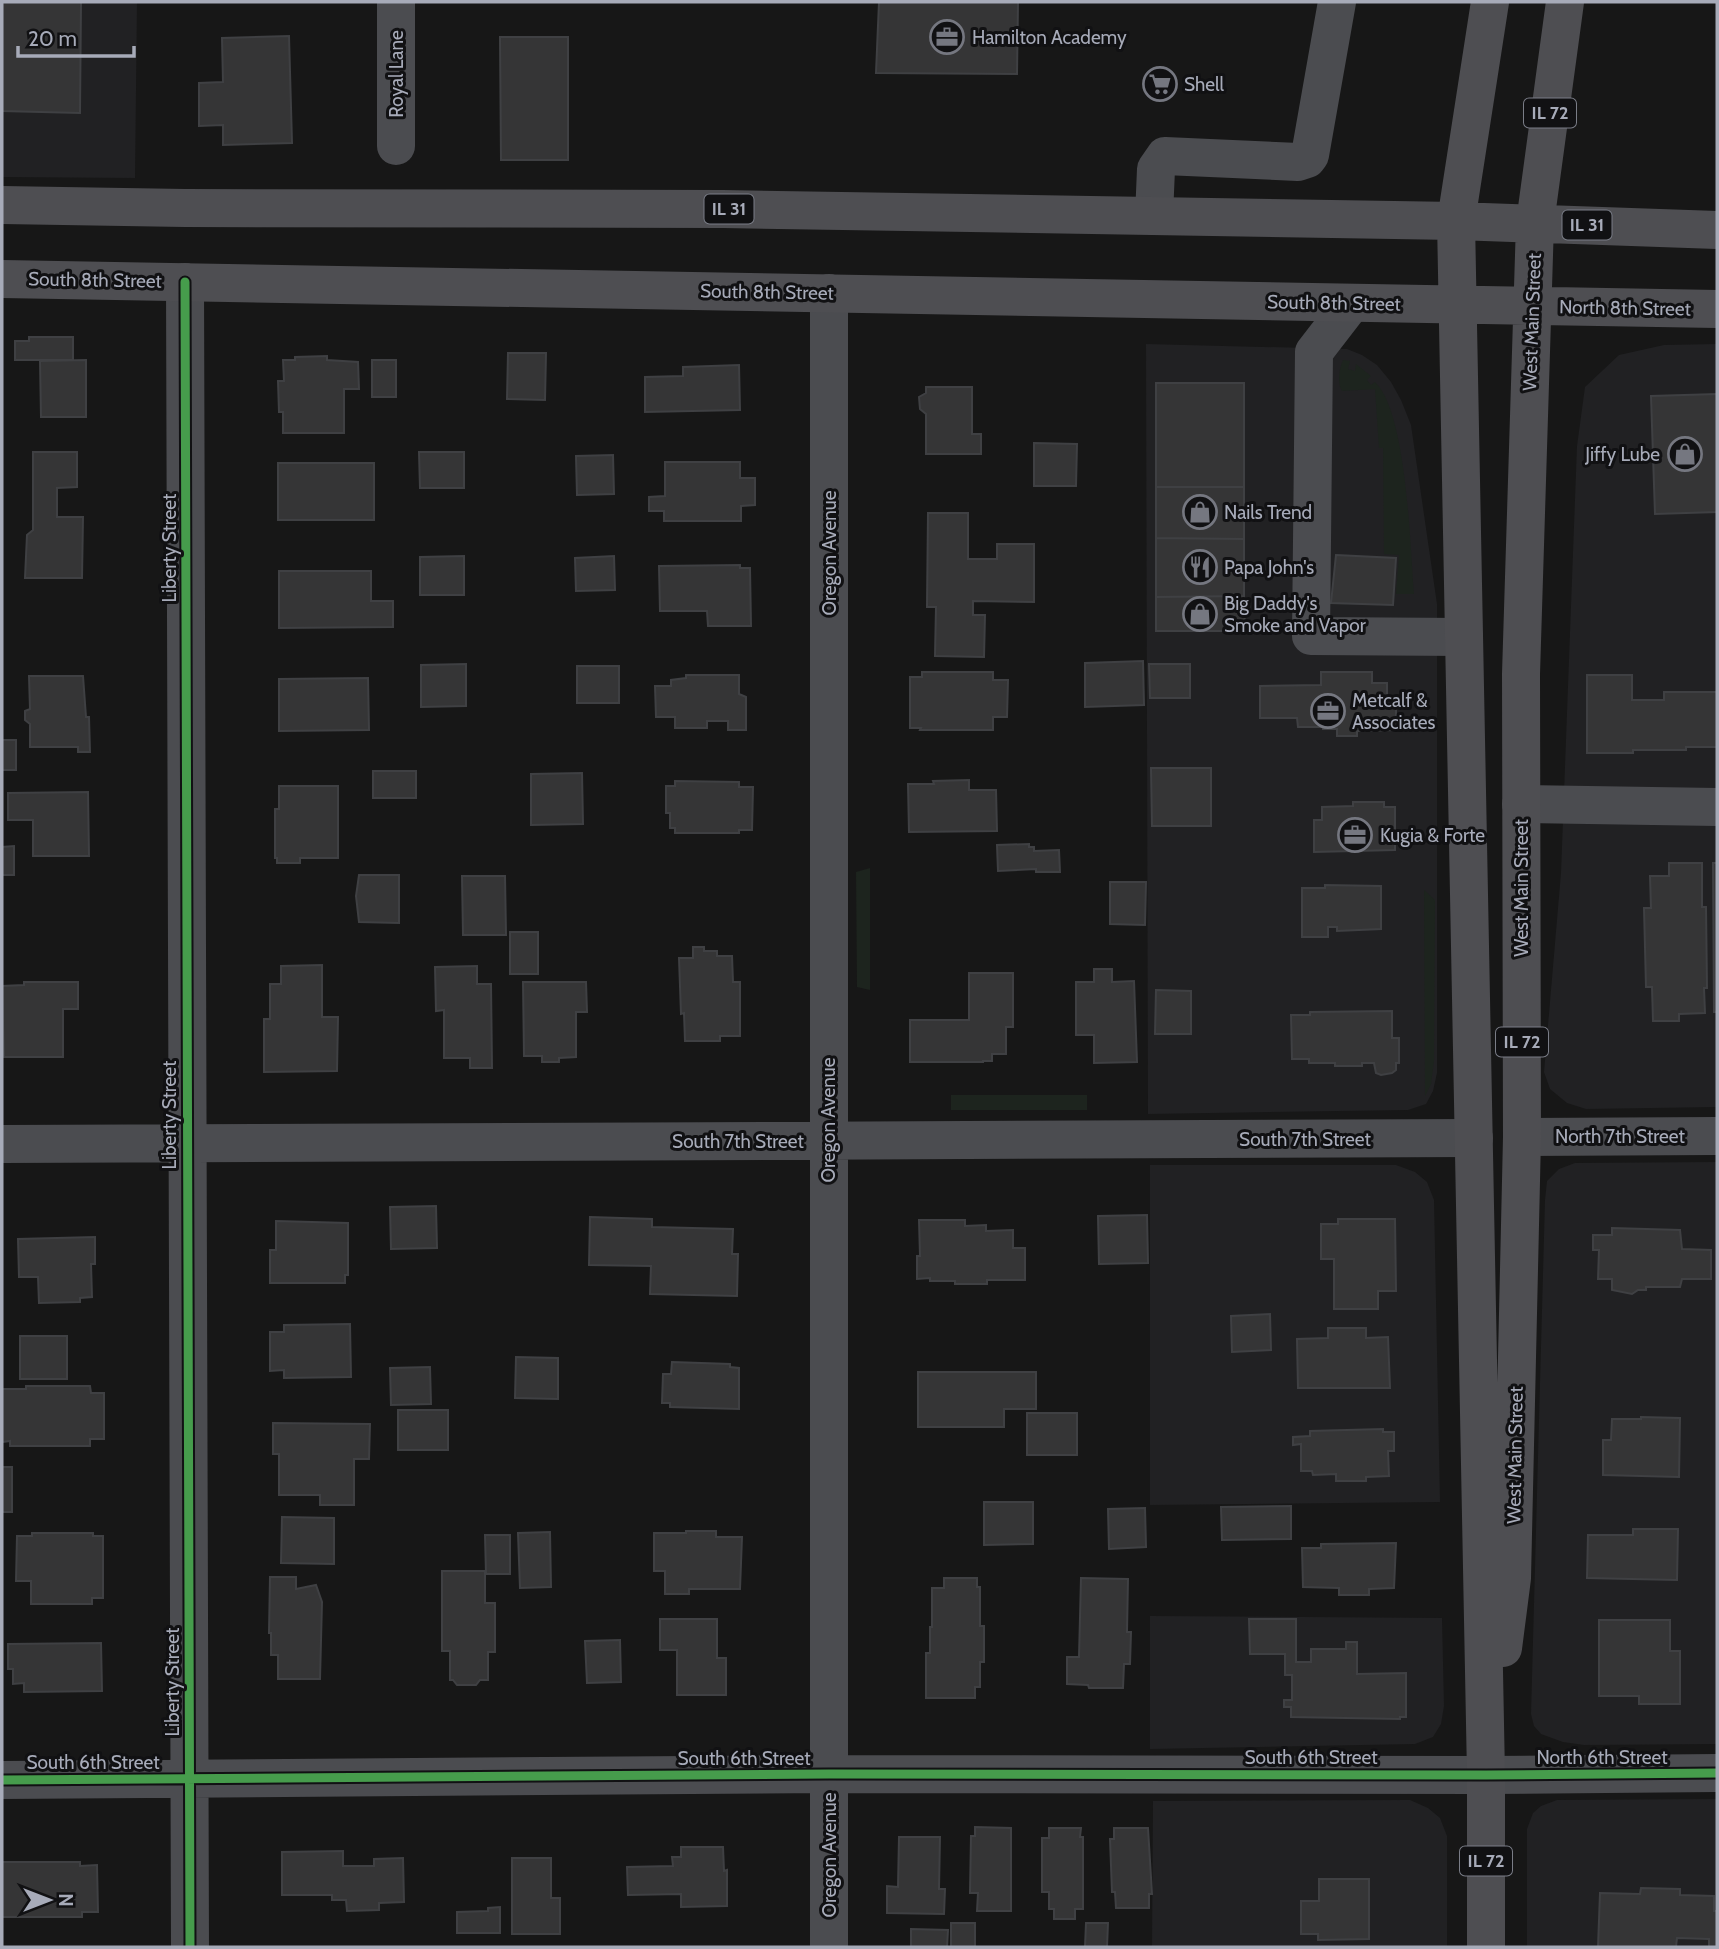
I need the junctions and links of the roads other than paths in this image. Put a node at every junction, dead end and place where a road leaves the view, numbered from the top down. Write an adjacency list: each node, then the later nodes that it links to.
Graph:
1 (396, 2): 5 (street, Royal Lane)
2 (1337, 2): 7 (street)
3 (1490, 2): 8 (main road, West Main Street / IL 72)
4 (1565, 2): 9 (main road, West Main Street / IL 72)
5 (396, 146)
6 (2, 205): 7 (main road, IL 31)
7 (1154, 216): 8 (main road, IL 31)
8 (1456, 220): 9 (main road, IL 31); 15 (main road, West Main Street / IL 72)
9 (1535, 223): 10 (main road, IL 31); 16 (main road, West Main Street / IL 72)
10 (1717, 230)
11 (2, 279): 12 (main road, South 8th Street)
12 (185, 282): 13 (main road, South 8th Street); 25 (street, Liberty Street)
13 (829, 293): 14 (main road, South 8th Street); 24 (street, Oregon Avenue)
14 (1351, 304): 15 (main road, South 8th Street); 18 (street)
15 (1458, 306): 16 (main road, South 8th Street); 18 (main road, West Main Street / IL 72)
16 (1532, 306): 17 (main road, North 8th Street); 19 (main road, West Main Street / IL 72)
17 (1717, 309)
18 (1464, 638): 23 (main road, West Main Street / IL 72)
19 (1521, 804): 20 (street); 22 (main road, West Main Street / IL 72)
20 (1717, 807)
21 (1717, 1136): 22 (street, North 7th Street)
22 (1522, 1137): 29 (main road, West Main Street / IL 72)
23 (1474, 1138): 24 (street, South 7th Street); 29 (main road, West Main Street / IL 72)
24 (828, 1140): 25 (street, South 7th Street); 28 (street, Oregon Avenue)
25 (187, 1143): 26 (street, South 7th Street); 31 (street, Liberty Street)
26 (2, 1144)
27 (1717, 1773): 29 (street, North 6th Street)
28 (829, 1774): 29 (street, South 6th Street); 31 (street, South 6th Street); 33 (street, Oregon Avenue)
29 (1486, 1775): 34 (main road, West Main Street / IL 72)
30 (2, 1780): 31 (street, South 6th Street)
31 (190, 1780): 32 (street, Liberty Street)
32 (190, 1947)
33 (829, 1947)
34 (1486, 1947)

